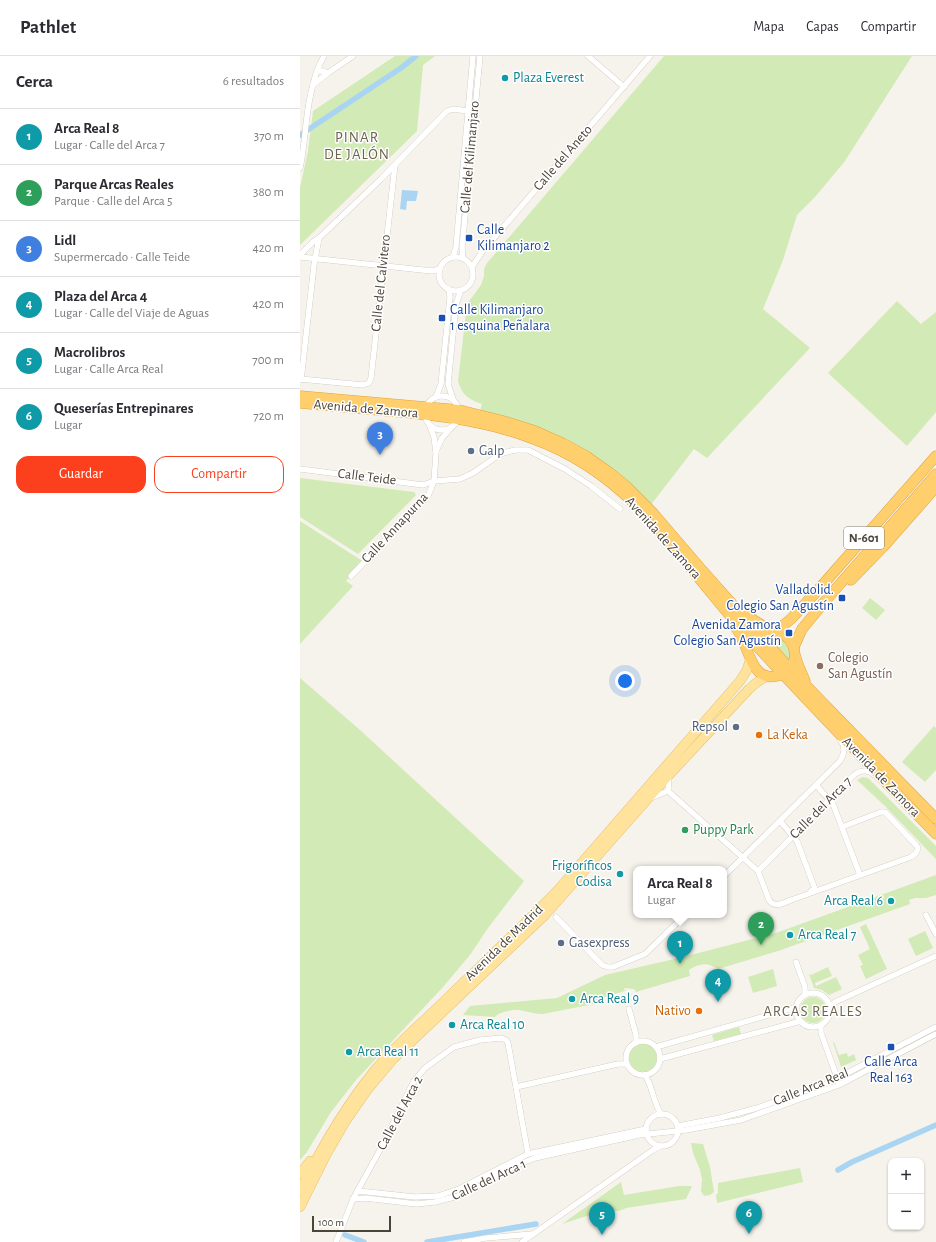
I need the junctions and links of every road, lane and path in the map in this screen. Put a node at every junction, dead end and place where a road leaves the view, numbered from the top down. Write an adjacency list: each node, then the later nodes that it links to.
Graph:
1 (324, 56): 7 (street)
2 (353, 56): 8 (street)
3 (473, 56): 11 (street, Calle del Kilimanjaro)
4 (480, 56): 19 (street, Calle del Kilimanjaro)
5 (588, 56): 10 (street)
6 (650, 56): 10 (street, Calle del Aneto)
7 (318, 70): 8 (street); 9 (street)
8 (328, 73): 9 (street)
9 (313, 85): 13 (street)
10 (624, 87): 21 (street, Calle del Aneto)
11 (468, 111): 12 (street); 18 (street, Calle del Kilimanjaro)
12 (395, 165): 14 (street); 15 (street, Calle del Calvitero)
13 (300, 168)
14 (381, 179): 15 (street); 16 (street)
15 (393, 181): 22 (street, Calle del Calvitero)
16 (319, 238): 17 (street); 20 (street)
17 (300, 256): 20 (street)
18 (453, 258): 19 (street); 23 (street)
19 (463, 258): 21 (street)
20 (316, 259): 22 (street); 28 (street)
21 (470, 265): 27 (street)
22 (383, 266): 24 (street); 28 (street, Calle del Calvitero)
23 (440, 269): 24 (street); 25 (street)
24 (432, 271): 25 (street)
25 (440, 276): 26 (street)
26 (449, 289): 27 (street); 32 (street)
27 (461, 290): 33 (street)
28 (301, 379)
29 (300, 396): 31 (highway, Avenida de Zamora)
30 (300, 403): 31 (highway, Avenida de Zamora)
31 (407, 409): 32 (highway); 32 (highway, Avenida de Zamora)
32 (429, 411): 33 (highway, Avenida de Zamora); 33 (street); 36 (street, Calle Annapurna)
33 (456, 414): 34 (highway, Avenida de Zamora); 34 (highway); 36 (street, Calle Annapurna)
34 (475, 418): 43 (highway, Avenida de Zamora)
35 (528, 450): 40 (street, Calle Teide); 42 (street, Avenida de Zamora)
36 (436, 453): 40 (street, Calle Annapurna)
37 (936, 456): 46 (highway, N-601)
38 (300, 469): 40 (street, Calle Teide)
39 (936, 474): 45 (highway, N-601)
40 (434, 481): 44 (street, Calle Annapurna)
41 (936, 487): 45 (highway)
42 (620, 509)
43 (697, 571): 46 (highway); 47 (highway, Avenida de Zamora); 49 (highway)
44 (351, 576)
45 (826, 600): 48 (highway, N-601)
46 (774, 631): 47 (highway); 48 (highway)
47 (756, 639): 49 (highway); 50 (highway, Avenida de Zamora)
48 (795, 652): 50 (highway); 52 (highway)
49 (750, 658): 51 (highway); 91 (main road, Avenida de Madrid)
50 (787, 671): 51 (highway); 52 (highway, Avenida de Zamora); 53 (highway, Avenida de Zamora)
51 (767, 676): 54 (main road, Avenida de Madrid)
52 (807, 687): 59 (highway, Avenida de Zamora)
53 (825, 719): 55 (street, Calle del Arca 7); 61 (highway, Avenida de Zamora)
54 (669, 775): 56 (street); 57 (main road, Avenida de Madrid)
55 (816, 785): 58 (street); 60 (street, Calle del Arca 7)
56 (668, 791): 57 (street); 65 (street)
57 (647, 799): 101 (main road, Avenida de Madrid)
58 (829, 799): 61 (street, Calle del Arca 7); 62 (street); 64 (street, Calle del Arca 7)
59 (936, 820)
60 (780, 821): 64 (street); 65 (street, Calle del Arca 7)
61 (923, 821): 63 (highway, Avenida de Zamora)
62 (842, 826): 68 (street); 68 (street)
63 (936, 834)
64 (793, 836): 66 (street, Calle del Arca 7); 69 (street)
65 (744, 857): 66 (street); 67 (street, Calle del Arca 7)
66 (758, 870): 69 (street)
67 (727, 873)
68 (860, 875): 69 (street)
69 (806, 895)
70 (926, 916): 73 (street)
71 (556, 917): 72 (street)
72 (682, 918)
73 (936, 934)
74 (936, 956): 77 (street)
75 (796, 962): 76 (street)
76 (807, 994): 77 (street); 78 (street)
77 (829, 1004): 81 (street)
78 (797, 1007): 80 (street); 85 (street)
79 (629, 1009): 84 (street)
80 (801, 1021): 81 (street); 86 (street)
81 (818, 1025): 89 (street)
82 (936, 1027): 89 (street, Calle Arca Real)
83 (936, 1034): 89 (street, Calle Arca Real)
84 (638, 1042): 85 (street); 87 (street)
85 (656, 1047): 86 (street)
86 (660, 1059): 88 (street)
87 (626, 1062): 88 (street); 90 (street)
88 (648, 1075): 92 (street)
89 (838, 1082): 93 (street, Calle Arca Real)
90 (516, 1087): 96 (street, Calle del Arca 2); 99 (street, Calle del Arca 2)
91 (358, 1091): 97 (main road, Avenida de Madrid); 98 (main road, Avenida de Madrid)
92 (658, 1114): 93 (street); 94 (street)
93 (678, 1128): 94 (street, Calle Arca Real); 95 (street)
94 (646, 1132): 95 (street); 96 (street, Calle del Arca 1); 100 (street, Calle del Arca 1)
95 (656, 1147): 102 (street)
96 (528, 1154): 99 (street, Calle del Arca 1)
97 (303, 1171)
98 (300, 1191)
99 (358, 1191): 100 (street)
100 (354, 1199): 103 (street)
101 (300, 1205)
102 (534, 1234): 104 (street); 105 (street)
103 (338, 1241)
104 (464, 1242)
105 (522, 1242)

